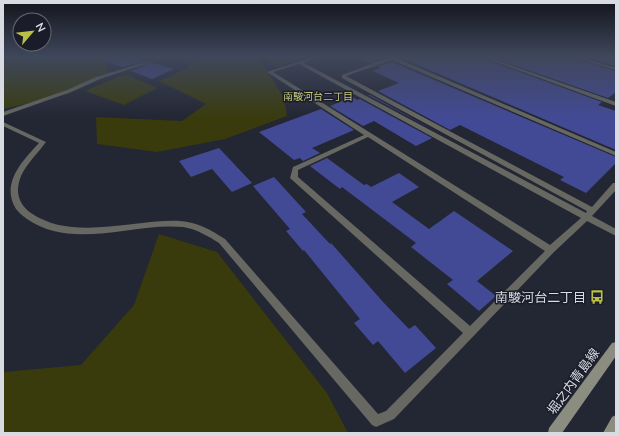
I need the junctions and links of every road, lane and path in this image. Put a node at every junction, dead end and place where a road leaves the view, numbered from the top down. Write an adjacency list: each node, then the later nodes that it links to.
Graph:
1 (100, 77): 8 (street)
2 (277, 77): 10 (street)
3 (328, 77): 13 (street)
4 (345, 77): 13 (street)
5 (441, 77): 11 (street)
6 (541, 77): 7 (street)
7 (616, 104)
8 (3, 114)
9 (3, 124): 16 (street)
10 (368, 135): 15 (street); 16 (street)
11 (616, 154)
12 (616, 185): 13 (street)
13 (589, 214): 14 (street); 15 (street)
14 (616, 233)
15 (551, 250): 16 (street)
16 (470, 333)
17 (616, 347): 19 (main road, 堀之内青島線)
18 (616, 421): 20 (main road)
19 (554, 433)
20 (609, 433)

